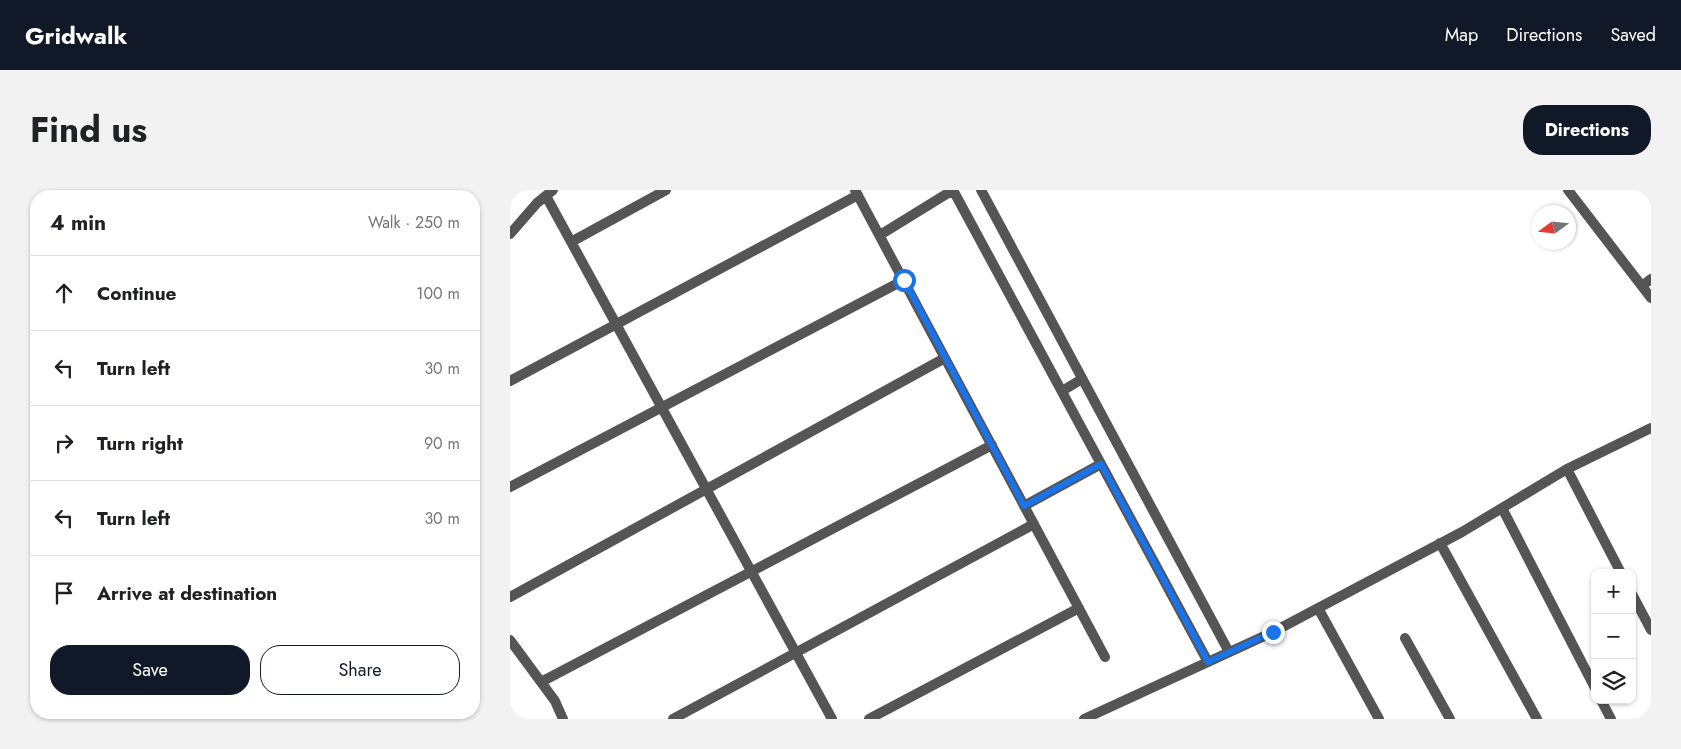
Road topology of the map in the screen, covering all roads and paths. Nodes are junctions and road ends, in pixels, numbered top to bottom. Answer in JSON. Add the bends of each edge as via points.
{"nodes":[{"id":1,"x":666,"y":190,"type":"edge"},
{"id":2,"x":953,"y":190,"type":"edge"},
{"id":3,"x":981,"y":190,"type":"edge"},
{"id":4,"x":1568,"y":190,"type":"edge"},
{"id":5,"x":549,"y":193,"type":"edge"},
{"id":6,"x":857,"y":193,"type":"edge"},
{"id":7,"x":510,"y":234,"type":"edge"},
{"id":8,"x":880,"y":235,"type":"junction"},
{"id":9,"x":571,"y":242,"type":"junction"},
{"id":10,"x":1651,"y":279,"type":"edge"},
{"id":11,"x":904,"y":280,"type":"junction"},
{"id":12,"x":1642,"y":286,"type":"junction"},
{"id":13,"x":1651,"y":298,"type":"edge"},
{"id":14,"x":616,"y":324,"type":"junction"},
{"id":15,"x":945,"y":358,"type":"junction"},
{"id":16,"x":1082,"y":379,"type":"junction"},
{"id":17,"x":510,"y":381,"type":"edge"},
{"id":18,"x":1062,"y":391,"type":"junction"},
{"id":19,"x":662,"y":408,"type":"junction"},
{"id":20,"x":1650,"y":430,"type":"edge"},
{"id":21,"x":992,"y":445,"type":"junction"},
{"id":22,"x":1101,"y":464,"type":"junction"},
{"id":23,"x":1567,"y":469,"type":"junction"},
{"id":24,"x":510,"y":487,"type":"edge"},
{"id":25,"x":706,"y":489,"type":"junction"},
{"id":26,"x":1024,"y":506,"type":"junction"},
{"id":27,"x":1502,"y":508,"type":"junction"},
{"id":28,"x":1034,"y":524,"type":"junction"},
{"id":29,"x":1440,"y":543,"type":"junction"},
{"id":30,"x":1619,"y":569,"type":"edge"},
{"id":31,"x":751,"y":571,"type":"junction"},
{"id":32,"x":510,"y":597,"type":"edge"},
{"id":33,"x":1636,"y":602,"type":"edge"},
{"id":34,"x":1079,"y":608,"type":"junction"},
{"id":35,"x":1318,"y":608,"type":"junction"},
{"id":36,"x":1651,"y":630,"type":"edge"},
{"id":37,"x":1405,"y":638,"type":"dead end"},
{"id":38,"x":510,"y":640,"type":"edge"},
{"id":39,"x":1229,"y":652,"type":"junction"},
{"id":40,"x":796,"y":653,"type":"junction"},
{"id":41,"x":1105,"y":657,"type":"dead end"},
{"id":42,"x":1208,"y":662,"type":"junction"},
{"id":43,"x":1591,"y":680,"type":"edge"},
{"id":44,"x":541,"y":682,"type":"junction"},
{"id":45,"x":1603,"y":704,"type":"edge"},
{"id":46,"x":563,"y":719,"type":"edge"},
{"id":47,"x":673,"y":719,"type":"edge"},
{"id":48,"x":832,"y":719,"type":"edge"},
{"id":49,"x":869,"y":719,"type":"edge"},
{"id":50,"x":1084,"y":719,"type":"edge"},
{"id":51,"x":1379,"y":719,"type":"edge"},
{"id":52,"x":1450,"y":719,"type":"edge"},
{"id":53,"x":1537,"y":719,"type":"edge"},
{"id":54,"x":1611,"y":719,"type":"edge"}],
"edges":[{"from":1,"to":9,"type":"street"},
{"from":2,"to":8,"type":"street"},
{"from":2,"to":18,"type":"street"},
{"from":3,"to":16,"type":"street"},
{"from":4,"to":12,"type":"street"},
{"from":5,"to":7,"type":"street"},
{"from":5,"to":9,"type":"street"},
{"from":6,"to":8,"type":"street"},
{"from":6,"to":14,"type":"street"},
{"from":8,"to":11,"type":"street"},
{"from":9,"to":14,"type":"street"},
{"from":10,"to":12,"type":"street"},
{"from":11,"to":15,"type":"street"},
{"from":11,"to":19,"type":"street"},
{"from":12,"to":13,"type":"street"},
{"from":14,"to":17,"type":"street"},
{"from":14,"to":19,"type":"street"},
{"from":15,"to":21,"type":"street"},
{"from":15,"to":25,"type":"street"},
{"from":16,"to":18,"type":"street"},
{"from":16,"to":39,"type":"street"},
{"from":18,"to":22,"type":"street"},
{"from":19,"to":24,"type":"street"},
{"from":19,"to":25,"type":"street"},
{"from":20,"to":23,"type":"street"},
{"from":21,"to":26,"type":"street"},
{"from":21,"to":31,"type":"street"},
{"from":22,"to":26,"type":"street"},
{"from":22,"to":42,"type":"street"},
{"from":23,"to":27,"type":"street"},
{"from":23,"to":30,"type":"street"},
{"from":25,"to":31,"type":"street"},
{"from":25,"to":32,"type":"street"},
{"from":26,"to":28,"type":"street"},
{"from":27,"to":29,"type":"street"},
{"from":27,"to":43,"type":"street"},
{"from":28,"to":34,"type":"street"},
{"from":28,"to":40,"type":"street"},
{"from":29,"to":35,"type":"street"},
{"from":29,"to":53,"type":"street"},
{"from":31,"to":40,"type":"street"},
{"from":31,"to":44,"type":"street"},
{"from":33,"to":36,"type":"street"},
{"from":34,"to":41,"type":"street"},
{"from":34,"to":49,"type":"street"},
{"from":35,"to":39,"type":"street"},
{"from":35,"to":51,"type":"street"},
{"from":37,"to":52,"type":"street"},
{"from":38,"to":44,"type":"street"},
{"from":39,"to":42,"type":"street"},
{"from":40,"to":47,"type":"street"},
{"from":40,"to":48,"type":"street"},
{"from":42,"to":50,"type":"street"},
{"from":44,"to":46,"type":"street"},
{"from":45,"to":54,"type":"street"}]}
